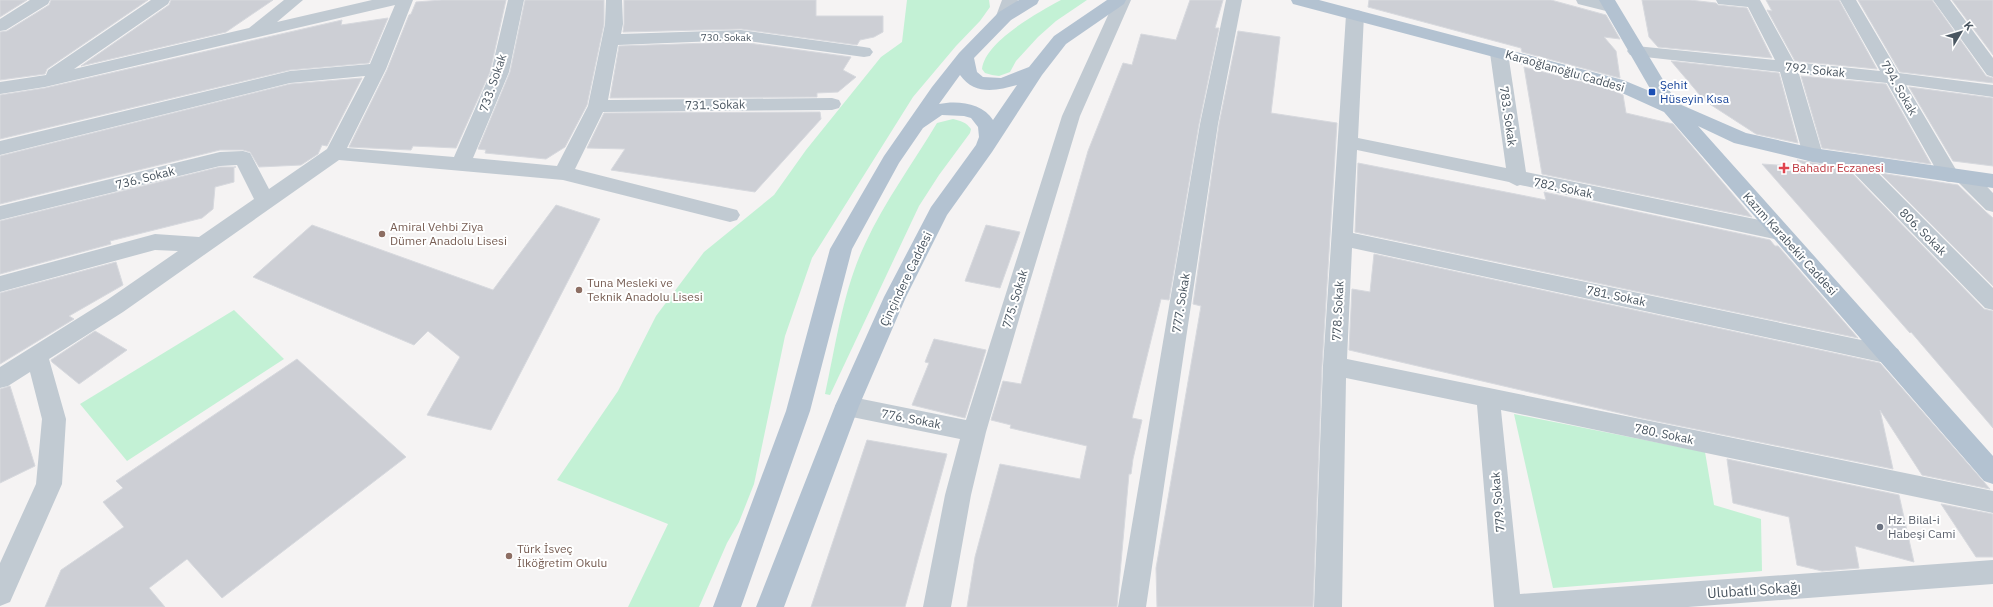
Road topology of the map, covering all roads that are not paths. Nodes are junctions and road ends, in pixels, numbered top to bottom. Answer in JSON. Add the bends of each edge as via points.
{"nodes":[{"id":1,"x":42,"y":0,"type":"edge"},
{"id":2,"x":162,"y":0,"type":"edge"},
{"id":3,"x":294,"y":0,"type":"edge"},
{"id":4,"x":394,"y":0,"type":"edge"},
{"id":5,"x":405,"y":0,"type":"edge"},
{"id":6,"x":516,"y":0,"type":"edge"},
{"id":7,"x":614,"y":0,"type":"edge"},
{"id":8,"x":1031,"y":0,"type":"edge"},
{"id":9,"x":1118,"y":0,"type":"edge"},
{"id":10,"x":1123,"y":0,"type":"edge"},
{"id":11,"x":1234,"y":0,"type":"edge"},
{"id":12,"x":1299,"y":0,"type":"edge"},
{"id":13,"x":1584,"y":0,"type":"edge"},
{"id":14,"x":1724,"y":0,"type":"edge"},
{"id":15,"x":1848,"y":0,"type":"edge"},
{"id":16,"x":1940,"y":0,"type":"edge"},
{"id":17,"x":1753,"y":2,"type":"edge"},
{"id":18,"x":1608,"y":3,"type":"edge"},
{"id":19,"x":1008,"y":8,"type":"edge"},
{"id":20,"x":1355,"y":15,"type":"junction"},
{"id":21,"x":0,"y":26,"type":"edge"},
{"id":22,"x":251,"y":34,"type":"junction"},
{"id":23,"x":612,"y":40,"type":"junction"},
{"id":24,"x":1636,"y":51,"type":"junction"},
{"id":25,"x":864,"y":52,"type":"dead end"},
{"id":26,"x":1499,"y":52,"type":"junction"},
{"id":27,"x":965,"y":57,"type":"junction"},
{"id":28,"x":1788,"y":67,"type":"junction"},
{"id":29,"x":377,"y":69,"type":"junction"},
{"id":30,"x":1035,"y":70,"type":"junction"},
{"id":31,"x":1993,"y":71,"type":"edge"},
{"id":32,"x":1893,"y":78,"type":"junction"},
{"id":33,"x":45,"y":81,"type":"junction"},
{"id":34,"x":0,"y":88,"type":"edge"},
{"id":35,"x":1993,"y":91,"type":"edge"},
{"id":36,"x":832,"y":104,"type":"dead end"},
{"id":37,"x":597,"y":106,"type":"junction"},
{"id":38,"x":1671,"y":108,"type":"junction"},
{"id":39,"x":918,"y":123,"type":"junction"},
{"id":40,"x":1348,"y":142,"type":"junction"},
{"id":41,"x":985,"y":147,"type":"junction"},
{"id":42,"x":0,"y":148,"type":"edge"},
{"id":43,"x":335,"y":153,"type":"junction"},
{"id":44,"x":1813,"y":155,"type":"junction"},
{"id":45,"x":1854,"y":161,"type":"junction"},
{"id":46,"x":461,"y":164,"type":"junction"},
{"id":47,"x":563,"y":172,"type":"junction"},
{"id":48,"x":1957,"y":177,"type":"junction"},
{"id":49,"x":1517,"y":178,"type":"junction"},
{"id":50,"x":1993,"y":181,"type":"edge"},
{"id":51,"x":266,"y":202,"type":"junction"},
{"id":52,"x":1993,"y":205,"type":"edge"},
{"id":53,"x":0,"y":213,"type":"edge"},
{"id":54,"x":730,"y":215,"type":"dead end"},
{"id":55,"x":1779,"y":232,"type":"junction"},
{"id":56,"x":1342,"y":238,"type":"junction"},
{"id":57,"x":203,"y":245,"type":"junction"},
{"id":58,"x":0,"y":284,"type":"edge"},
{"id":59,"x":1993,"y":302,"type":"edge"},
{"id":60,"x":1890,"y":355,"type":"junction"},
{"id":61,"x":37,"y":356,"type":"junction"},
{"id":62,"x":1335,"y":366,"type":"junction"},
{"id":63,"x":0,"y":379,"type":"edge"},
{"id":64,"x":1488,"y":397,"type":"junction"},
{"id":65,"x":847,"y":406,"type":"junction"},
{"id":66,"x":974,"y":432,"type":"junction"},
{"id":67,"x":1993,"y":473,"type":"edge"},
{"id":68,"x":1993,"y":502,"type":"edge"},
{"id":69,"x":1993,"y":572,"type":"edge"},
{"id":70,"x":0,"y":593,"type":"edge"},
{"id":71,"x":727,"y":607,"type":"edge"},
{"id":72,"x":770,"y":607,"type":"edge"},
{"id":73,"x":937,"y":607,"type":"edge"},
{"id":74,"x":1132,"y":607,"type":"edge"},
{"id":75,"x":1328,"y":607,"type":"edge"},
{"id":76,"x":1508,"y":607,"type":"edge"},
{"id":77,"x":1515,"y":607,"type":"edge"}],
"edges":[{"from":1,"to":21,"type":"street"},
{"from":2,"to":33,"type":"street"},
{"from":3,"to":22,"type":"street"},
{"from":4,"to":22,"type":"street"},
{"from":5,"to":29,"type":"street"},
{"from":6,"to":46,"type":"street","name":"733. Sokak","via":[[500,72]]},
{"from":7,"to":23,"type":"street"},
{"from":8,"to":19,"type":"main road"},
{"from":9,"to":30,"type":"main road","name":"Çinçindere Caddesi","via":[[1060,40]]},
{"from":10,"to":66,"type":"street","name":"775. Sokak","via":[[1071,116]]},
{"from":11,"to":74,"type":"street","name":"777. Sokak","via":[[1209,124]]},
{"from":12,"to":20,"type":"main road","name":"Karaoğlanoğlu Caddesi"},
{"from":13,"to":18,"type":"street"},
{"from":14,"to":17,"type":"street"},
{"from":15,"to":32,"type":"street","name":"794. Sokak"},
{"from":16,"to":31,"type":"street"},
{"from":17,"to":28,"type":"street"},
{"from":18,"to":24,"type":"main road","name":"Kazım Karabekir Caddesi"},
{"from":19,"to":27,"type":"main road"},
{"from":20,"to":26,"type":"main road","name":"Karaoğlanoğlu Caddesi"},
{"from":20,"to":40,"type":"street","name":"778. Sokak"},
{"from":22,"to":33,"type":"street"},
{"from":23,"to":25,"type":"street","name":"730. Sokak","via":[[741,35]]},
{"from":23,"to":37,"type":"street"},
{"from":24,"to":28,"type":"street","name":"792. Sokak"},
{"from":24,"to":38,"type":"main road","name":"Kazım Karabekir Caddesi"},
{"from":26,"to":38,"type":"main road","name":"Karaoğlanoğlu Caddesi","via":[[1617,84]]},
{"from":26,"to":49,"type":"street","name":"783. Sokak"},
{"from":27,"to":30,"type":"main road","via":[[969,75],[975,80],[990,84],[1004,84]]},
{"from":27,"to":39,"type":"main road","via":[[938,91]]},
{"from":28,"to":32,"type":"street","name":"792. Sokak"},
{"from":28,"to":44,"type":"street"},
{"from":29,"to":42,"type":"street","via":[[290,77]]},
{"from":29,"to":43,"type":"street"},
{"from":30,"to":41,"type":"main road","name":"Çinçindere Caddesi"},
{"from":32,"to":35,"type":"street","name":"792. Sokak"},
{"from":32,"to":48,"type":"street","name":"794. Sokak"},
{"from":33,"to":34,"type":"street"},
{"from":36,"to":37,"type":"street","name":"731. Sokak"},
{"from":37,"to":47,"type":"street"},
{"from":38,"to":44,"type":"main road","name":"Karaoğlanoğlu Caddesi","via":[[1741,138]]},
{"from":38,"to":55,"type":"main road","name":"Kazım Karabekir Caddesi"},
{"from":39,"to":41,"type":"main road","via":[[933,112],[947,109],[960,108],[973,112],[988,126],[989,137]]},
{"from":39,"to":71,"type":"main road","via":[[891,161],[841,249],[798,411]]},
{"from":40,"to":49,"type":"street","name":"782. Sokak"},
{"from":40,"to":56,"type":"street","name":"778. Sokak"},
{"from":41,"to":65,"type":"main road","name":"Çinçindere Caddesi","via":[[938,212],[895,297]]},
{"from":43,"to":46,"type":"street"},
{"from":43,"to":51,"type":"street"},
{"from":44,"to":45,"type":"main road","name":"Karaoğlanoğlu Caddesi"},
{"from":45,"to":48,"type":"main road","name":"Karaoğlanoğlu Caddesi"},
{"from":45,"to":59,"type":"street","name":"806. Sokak"},
{"from":46,"to":47,"type":"street"},
{"from":47,"to":54,"type":"street"},
{"from":48,"to":50,"type":"main road","name":"Karaoğlanoğlu Caddesi"},
{"from":48,"to":52,"type":"street","name":"794. Sokak"},
{"from":49,"to":55,"type":"street","name":"782. Sokak"},
{"from":51,"to":53,"type":"street","name":"736. Sokak","via":[[243,158],[220,159]]},
{"from":51,"to":57,"type":"street"},
{"from":55,"to":60,"type":"main road","name":"Kazım Karabekir Caddesi"},
{"from":56,"to":60,"type":"street","name":"781. Sokak"},
{"from":56,"to":62,"type":"street","name":"778. Sokak"},
{"from":57,"to":58,"type":"street","via":[[155,242]]},
{"from":57,"to":61,"type":"street"},
{"from":60,"to":67,"type":"main road","name":"Kazım Karabekir Caddesi"},
{"from":61,"to":63,"type":"street"},
{"from":61,"to":70,"type":"street","via":[[54,419],[49,484]]},
{"from":62,"to":64,"type":"street","name":"780. Sokak"},
{"from":62,"to":75,"type":"street","name":"778. Sokak"},
{"from":64,"to":68,"type":"street","name":"780. Sokak"},
{"from":64,"to":76,"type":"street","name":"779. Sokak"},
{"from":65,"to":66,"type":"street","name":"776. Sokak"},
{"from":65,"to":72,"type":"main road","name":"Çinçindere Caddesi"},
{"from":66,"to":73,"type":"street","name":"775. Sokak","via":[[958,495]]},
{"from":69,"to":77,"type":"street","name":"Ulubatlı Sokağı"}]}
